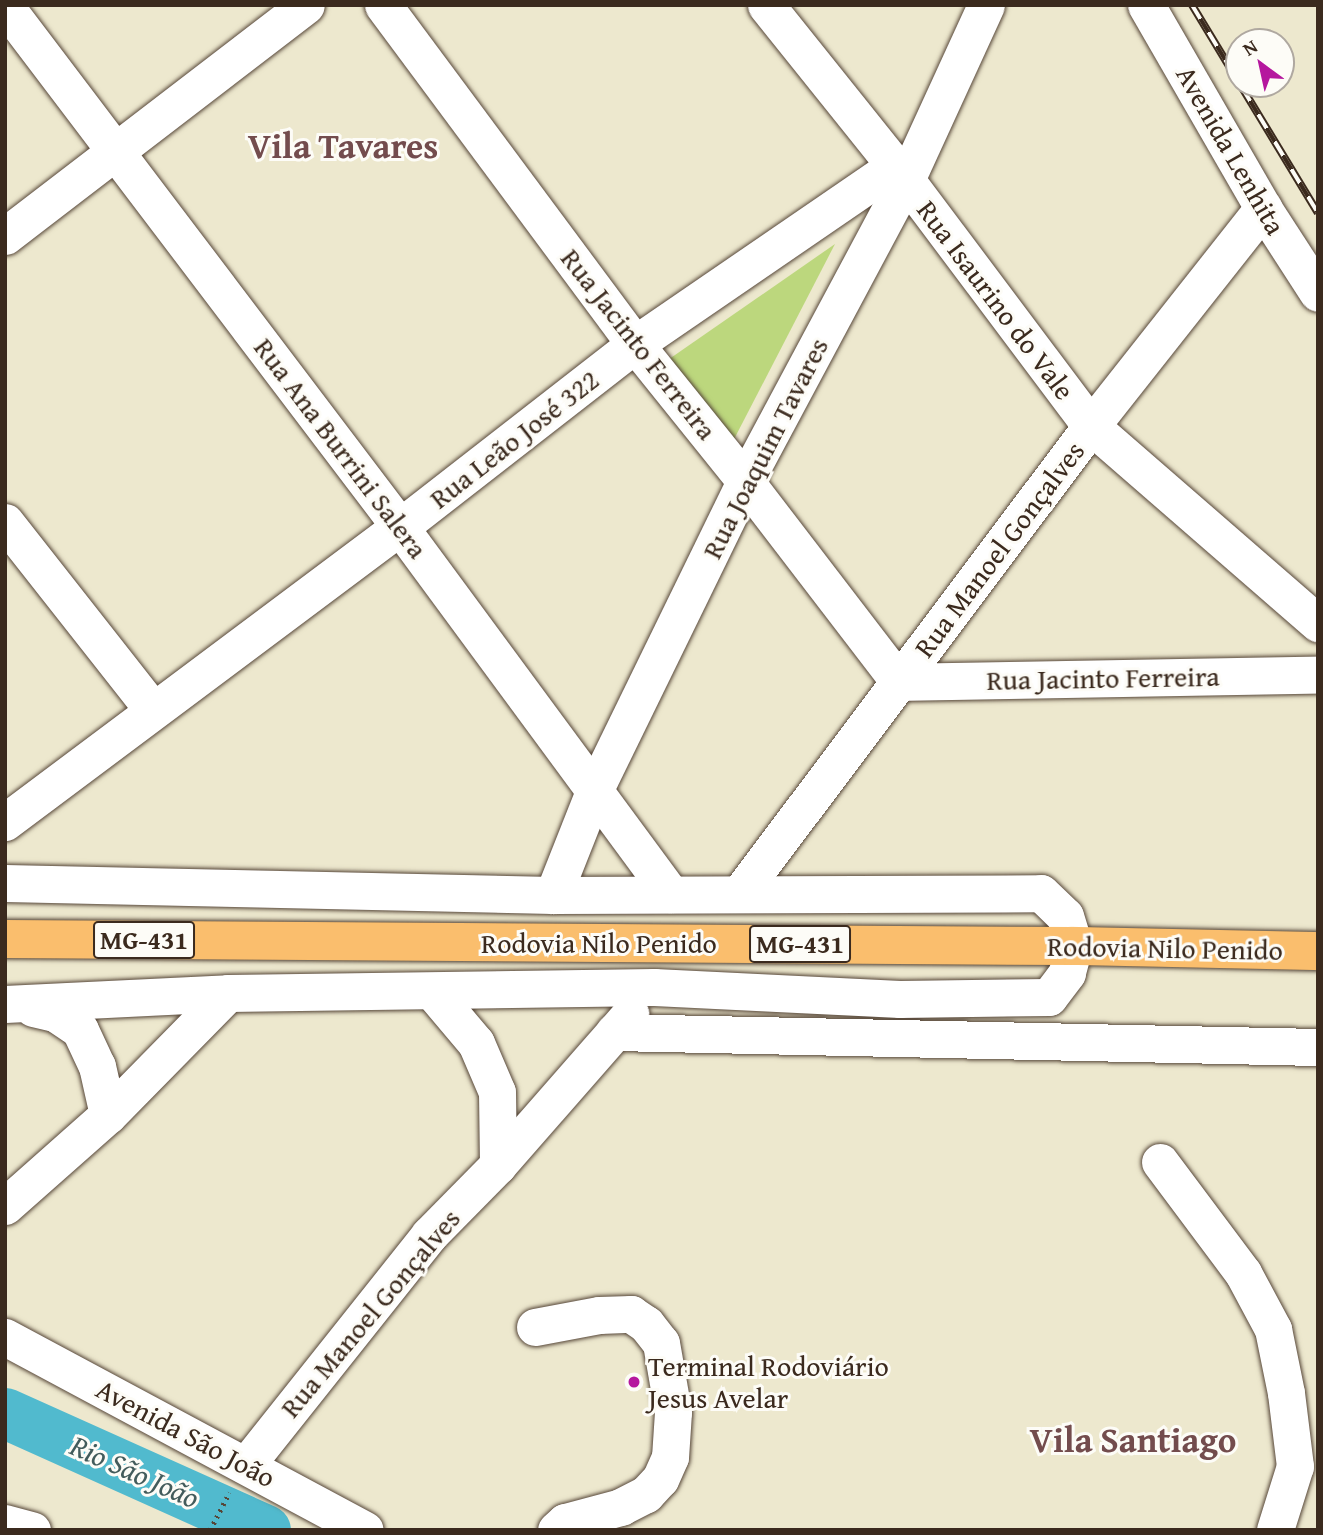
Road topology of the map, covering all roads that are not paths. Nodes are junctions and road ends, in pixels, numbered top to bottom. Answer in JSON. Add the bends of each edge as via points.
{"nodes":[{"id":1,"x":306,"y":5,"type":"edge"},
{"id":2,"x":383,"y":5,"type":"edge"},
{"id":3,"x":766,"y":5,"type":"edge"},
{"id":4,"x":986,"y":5,"type":"edge"},
{"id":5,"x":1146,"y":5,"type":"edge"},
{"id":6,"x":5,"y":6,"type":"edge"},
{"id":7,"x":118,"y":152,"type":"junction"},
{"id":8,"x":900,"y":173,"type":"junction"},
{"id":9,"x":1263,"y":208,"type":"junction"},
{"id":10,"x":5,"y":236,"type":"edge"},
{"id":11,"x":1318,"y":293,"type":"edge"},
{"id":12,"x":635,"y":344,"type":"junction"},
{"id":13,"x":1091,"y":426,"type":"junction"},
{"id":14,"x":745,"y":481,"type":"junction"},
{"id":15,"x":5,"y":522,"type":"edge"},
{"id":16,"x":400,"y":527,"type":"junction"},
{"id":17,"x":1318,"y":623,"type":"edge"},
{"id":18,"x":1318,"y":675,"type":"edge"},
{"id":19,"x":899,"y":682,"type":"junction"},
{"id":20,"x":153,"y":710,"type":"junction"},
{"id":21,"x":595,"y":789,"type":"junction"},
{"id":22,"x":5,"y":822,"type":"edge"},
{"id":23,"x":5,"y":883,"type":"edge"},
{"id":24,"x":740,"y":893,"type":"junction"},
{"id":25,"x":671,"y":894,"type":"junction"},
{"id":26,"x":553,"y":895,"type":"junction"},
{"id":27,"x":5,"y":939,"type":"edge"},
{"id":28,"x":1074,"y":946,"type":"junction"},
{"id":29,"x":1318,"y":951,"type":"edge"},
{"id":30,"x":654,"y":987,"type":"junction"},
{"id":31,"x":432,"y":991,"type":"junction"},
{"id":32,"x":228,"y":993,"type":"junction"},
{"id":33,"x":1049,"y":997,"type":"junction"},
{"id":34,"x":12,"y":1004,"type":"edge"},
{"id":35,"x":614,"y":1032,"type":"junction"},
{"id":36,"x":1053,"y":1041,"type":"junction"},
{"id":37,"x":1318,"y":1047,"type":"edge"},
{"id":38,"x":108,"y":1115,"type":"junction"},
{"id":39,"x":1160,"y":1162,"type":"dead end"},
{"id":40,"x":498,"y":1165,"type":"junction"},
{"id":41,"x":5,"y":1206,"type":"edge"},
{"id":42,"x":535,"y":1328,"type":"dead end"},
{"id":43,"x":5,"y":1337,"type":"edge"},
{"id":44,"x":1306,"y":1468,"type":"edge"},
{"id":45,"x":241,"y":1473,"type":"junction"},
{"id":46,"x":5,"y":1523,"type":"edge"},
{"id":47,"x":32,"y":1530,"type":"edge"},
{"id":48,"x":366,"y":1530,"type":"edge"},
{"id":49,"x":556,"y":1530,"type":"edge"},
{"id":50,"x":1275,"y":1530,"type":"edge"}],
"edges":[{"from":1,"to":7,"type":"street"},
{"from":2,"to":12,"type":"street","name":"Rua Jacinto Ferreira"},
{"from":3,"to":8,"type":"street","name":"Rua Isaurino do Vale"},
{"from":4,"to":8,"type":"street","name":"Rua Joaquim Tavares"},
{"from":5,"to":9,"type":"street","name":"Avenida Lenhita"},
{"from":6,"to":7,"type":"street","name":"Rua Ana Burrini Salera"},
{"from":7,"to":10,"type":"street"},
{"from":7,"to":16,"type":"street","name":"Rua Ana Burrini Salera"},
{"from":8,"to":12,"type":"street","name":"Rua Leão José 322"},
{"from":8,"to":13,"type":"street","name":"Rua Isaurino do Vale"},
{"from":8,"to":14,"type":"street","name":"Rua Joaquim Tavares"},
{"from":9,"to":11,"type":"street","name":"Avenida Lenhita"},
{"from":9,"to":13,"type":"street","name":"Rua Manoel Gonçalves"},
{"from":12,"to":14,"type":"street","name":"Rua Jacinto Ferreira"},
{"from":12,"to":16,"type":"street","name":"Rua Leão José 322"},
{"from":13,"to":17,"type":"street","name":"Rua Isaurino do Vale"},
{"from":13,"to":19,"type":"street","name":"Rua Manoel Gonçalves"},
{"from":14,"to":19,"type":"street","name":"Rua Jacinto Ferreira"},
{"from":14,"to":21,"type":"street","name":"Rua Joaquim Tavares"},
{"from":15,"to":20,"type":"street"},
{"from":16,"to":20,"type":"street","name":"Rua Leão José 322"},
{"from":16,"to":21,"type":"street","name":"Rua Ana Burrini Salera"},
{"from":18,"to":19,"type":"street","name":"Rua Jacinto Ferreira"},
{"from":19,"to":24,"type":"street","name":"Rua Manoel Gonçalves"},
{"from":20,"to":22,"type":"street","name":"Rua Leão José 322"},
{"from":21,"to":25,"type":"street","name":"Rua Ana Burrini Salera"},
{"from":21,"to":26,"type":"street","name":"Rua Joaquim Tavares"},
{"from":23,"to":26,"type":"street"},
{"from":24,"to":25,"type":"street"},
{"from":24,"to":28,"type":"street","via":[[1041,893],[1065,916]]},
{"from":25,"to":26,"type":"street"},
{"from":27,"to":28,"type":"main road","name":"Rodovia Nilo Penido","number":"MG-431"},
{"from":28,"to":29,"type":"main road","name":"Rodovia Nilo Penido","number":"MG-431"},
{"from":28,"to":33,"type":"street","via":[[1068,973]]},
{"from":30,"to":31,"type":"street"},
{"from":30,"to":33,"type":"street","via":[[900,999]]},
{"from":30,"to":35,"type":"street","name":"Rua Manoel Gonçalves"},
{"from":31,"to":32,"type":"street"},
{"from":31,"to":40,"type":"street","via":[[476,1043],[497,1092]]},
{"from":32,"to":34,"type":"street"},
{"from":32,"to":38,"type":"street"},
{"from":33,"to":36,"type":"street"},
{"from":34,"to":38,"type":"street","via":[[55,1013],[80,1030],[97,1066]]},
{"from":35,"to":36,"type":"street"},
{"from":35,"to":40,"type":"street","name":"Rua Manoel Gonçalves"},
{"from":36,"to":37,"type":"street"},
{"from":38,"to":41,"type":"street"},
{"from":39,"to":44,"type":"street","via":[[1243,1273],[1273,1329]]},
{"from":40,"to":45,"type":"street","name":"Rua Manoel Gonçalves","via":[[429,1235]]},
{"from":42,"to":49,"type":"street","via":[[599,1315],[631,1314],[661,1343],[673,1412],[670,1457],[660,1479],[646,1494],[621,1507],[565,1522]]},
{"from":43,"to":45,"type":"street","name":"Avenida São João"},
{"from":44,"to":50,"type":"street"},
{"from":45,"to":48,"type":"street","name":"Avenida São João"},
{"from":46,"to":47,"type":"street"}]}
